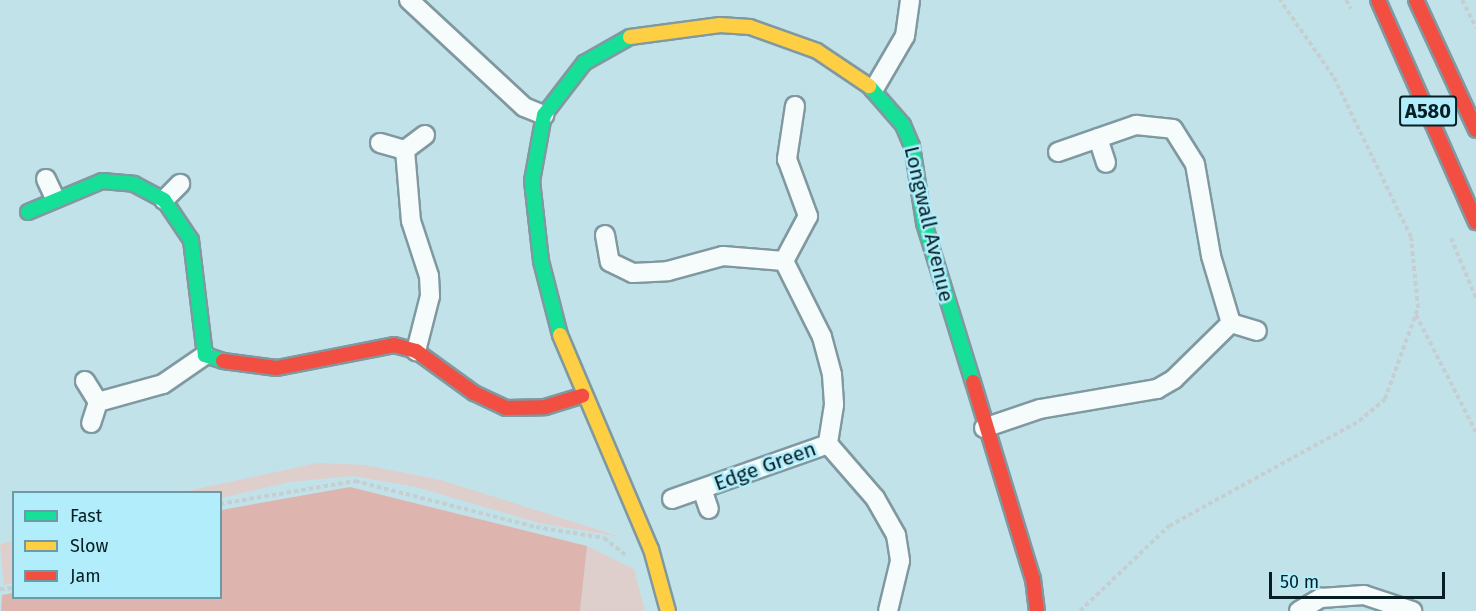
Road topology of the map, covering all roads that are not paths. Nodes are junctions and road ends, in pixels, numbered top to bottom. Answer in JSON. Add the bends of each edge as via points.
{"nodes":[{"id":1,"x":409,"y":0,"type":"edge"},
{"id":2,"x":910,"y":0,"type":"edge"},
{"id":3,"x":1378,"y":0,"type":"edge"},
{"id":4,"x":1416,"y":0,"type":"edge"},
{"id":5,"x":874,"y":89,"type":"junction"},
{"id":6,"x":795,"y":106,"type":"dead end"},
{"id":7,"x":544,"y":115,"type":"junction"},
{"id":8,"x":1476,"y":130,"type":"edge"},
{"id":9,"x":425,"y":135,"type":"dead end"},
{"id":10,"x":1098,"y":138,"type":"junction"},
{"id":11,"x":380,"y":143,"type":"dead end"},
{"id":12,"x":405,"y":150,"type":"junction"},
{"id":13,"x":1058,"y":152,"type":"dead end"},
{"id":14,"x":1106,"y":162,"type":"dead end"},
{"id":15,"x":46,"y":179,"type":"dead end"},
{"id":16,"x":180,"y":184,"type":"dead end"},
{"id":17,"x":55,"y":198,"type":"junction"},
{"id":18,"x":164,"y":200,"type":"junction"},
{"id":19,"x":28,"y":212,"type":"dead end"},
{"id":20,"x":1476,"y":222,"type":"edge"},
{"id":21,"x":605,"y":235,"type":"dead end"},
{"id":22,"x":784,"y":261,"type":"junction"},
{"id":23,"x":1231,"y":323,"type":"junction"},
{"id":24,"x":1257,"y":331,"type":"dead end"},
{"id":25,"x":416,"y":351,"type":"junction"},
{"id":26,"x":205,"y":355,"type":"junction"},
{"id":27,"x":86,"y":381,"type":"dead end"},
{"id":28,"x":582,"y":396,"type":"junction"},
{"id":29,"x":98,"y":402,"type":"junction"},
{"id":30,"x":91,"y":423,"type":"dead end"},
{"id":31,"x":984,"y":428,"type":"junction"},
{"id":32,"x":828,"y":444,"type":"junction"},
{"id":33,"x":702,"y":489,"type":"junction"},
{"id":34,"x":672,"y":499,"type":"dead end"},
{"id":35,"x":709,"y":509,"type":"dead end"},
{"id":36,"x":668,"y":611,"type":"edge"},
{"id":37,"x":888,"y":611,"type":"edge"},
{"id":38,"x":1037,"y":611,"type":"edge"},
{"id":39,"x":1299,"y":611,"type":"edge"},
{"id":40,"x":1412,"y":611,"type":"edge"}],
"edges":[{"from":1,"to":7,"type":"street","via":[[524,107]]},
{"from":2,"to":5,"type":"street","via":[[902,46]]},
{"from":3,"to":20,"type":"main road","number":"A580"},
{"from":4,"to":8,"type":"main road","number":"A580"},
{"from":5,"to":7,"type":"main road","name":"Longwall Avenue","via":[[818,51],[780,35],[750,27],[686,26],[633,35],[608,45],[560,88]]},
{"from":5,"to":31,"type":"main road","name":"Longwall Avenue","via":[[899,118],[912,146],[924,223]]},
{"from":6,"to":22,"type":"street","via":[[787,159],[808,216]]},
{"from":7,"to":28,"type":"main road","name":"Longwall Avenue","via":[[534,160],[534,211],[554,316]]},
{"from":9,"to":12,"type":"street"},
{"from":10,"to":13,"type":"street"},
{"from":10,"to":14,"type":"street"},
{"from":10,"to":23,"type":"street","via":[[1147,123],[1173,129],[1185,144],[1201,186],[1211,256]]},
{"from":11,"to":12,"type":"street"},
{"from":12,"to":25,"type":"street","via":[[411,221],[429,276],[430,296]]},
{"from":15,"to":17,"type":"street"},
{"from":16,"to":18,"type":"street"},
{"from":17,"to":18,"type":"main road","via":[[115,180]]},
{"from":17,"to":19,"type":"main road"},
{"from":18,"to":26,"type":"main road","via":[[191,240]]},
{"from":21,"to":22,"type":"street","via":[[610,262],[633,273],[668,271],[723,256]]},
{"from":22,"to":32,"type":"street","via":[[822,338],[832,375],[834,405]]},
{"from":23,"to":24,"type":"street"},
{"from":23,"to":31,"type":"street","via":[[1174,379],[1156,389],[1040,409]]},
{"from":25,"to":26,"type":"main road","via":[[374,346],[260,369]]},
{"from":25,"to":28,"type":"main road","via":[[474,393],[506,408],[545,407]]},
{"from":26,"to":29,"type":"street","via":[[163,384]]},
{"from":27,"to":29,"type":"street"},
{"from":28,"to":36,"type":"main road","name":"Longwall Avenue","via":[[651,549]]},
{"from":29,"to":30,"type":"street"},
{"from":31,"to":38,"type":"main road","name":"Longwall Avenue","via":[[1033,579]]},
{"from":32,"to":33,"type":"street","name":"Edge Green"},
{"from":32,"to":37,"type":"street","via":[[875,498],[896,535],[900,561]]},
{"from":33,"to":34,"type":"street","name":"Edge Green"},
{"from":33,"to":35,"type":"street","name":"Edge Green"},
{"from":39,"to":40,"type":"street","via":[[1321,598],[1364,595]]}]}
